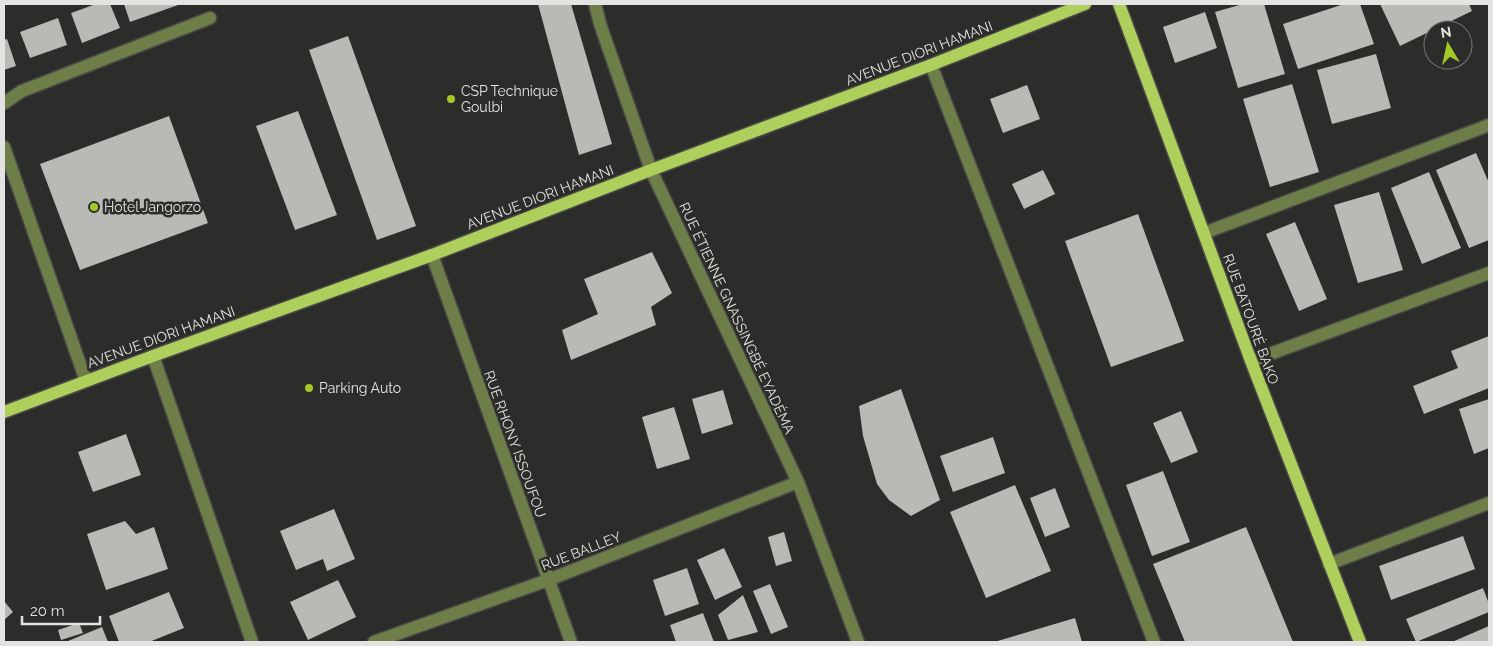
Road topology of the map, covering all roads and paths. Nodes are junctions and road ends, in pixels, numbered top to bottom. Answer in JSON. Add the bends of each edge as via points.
{"nodes":[{"id":1,"x":595,"y":4,"type":"edge"},
{"id":2,"x":1085,"y":4,"type":"edge"},
{"id":3,"x":1120,"y":4,"type":"edge"},
{"id":4,"x":210,"y":18,"type":"dead end"},
{"id":5,"x":931,"y":65,"type":"junction"},
{"id":6,"x":4,"y":103,"type":"edge"},
{"id":7,"x":1489,"y":125,"type":"edge"},
{"id":8,"x":4,"y":146,"type":"edge"},
{"id":9,"x":650,"y":170,"type":"junction"},
{"id":10,"x":1204,"y":233,"type":"junction"},
{"id":11,"x":432,"y":255,"type":"junction"},
{"id":12,"x":1489,"y":273,"type":"edge"},
{"id":13,"x":153,"y":356,"type":"junction"},
{"id":14,"x":1251,"y":361,"type":"junction"},
{"id":15,"x":86,"y":381,"type":"junction"},
{"id":16,"x":4,"y":412,"type":"edge"},
{"id":17,"x":798,"y":482,"type":"junction"},
{"id":18,"x":1489,"y":503,"type":"edge"},
{"id":19,"x":1329,"y":564,"type":"junction"},
{"id":20,"x":548,"y":580,"type":"junction"},
{"id":21,"x":252,"y":642,"type":"edge"},
{"id":22,"x":374,"y":642,"type":"edge"},
{"id":23,"x":571,"y":642,"type":"edge"},
{"id":24,"x":858,"y":642,"type":"edge"},
{"id":25,"x":1154,"y":642,"type":"edge"},
{"id":26,"x":1360,"y":642,"type":"edge"}],
"edges":[{"from":1,"to":9,"type":"street","name":"RUE ÉTIENNE GNASSINGBÉ EYADÉMA"},
{"from":2,"to":5,"type":"main road","name":"AVENUE DIORI HAMANI"},
{"from":3,"to":10,"type":"main road","name":"RUE BATOURÉ BAKO"},
{"from":4,"to":6,"type":"street","via":[[22,91]]},
{"from":5,"to":9,"type":"main road","name":"AVENUE DIORI HAMANI"},
{"from":5,"to":25,"type":"street"},
{"from":7,"to":10,"type":"street"},
{"from":8,"to":15,"type":"street"},
{"from":9,"to":11,"type":"main road","name":"AVENUE DIORI HAMANI"},
{"from":9,"to":17,"type":"street","name":"RUE ÉTIENNE GNASSINGBÉ EYADÉMA"},
{"from":10,"to":14,"type":"main road","name":"RUE BATOURÉ BAKO"},
{"from":11,"to":13,"type":"main road","name":"AVENUE DIORI HAMANI"},
{"from":11,"to":20,"type":"street","name":"RUE RHONY ISSOUFOU"},
{"from":12,"to":14,"type":"street"},
{"from":13,"to":15,"type":"main road","name":"AVENUE DIORI HAMANI"},
{"from":13,"to":21,"type":"street"},
{"from":14,"to":19,"type":"main road","name":"RUE BATOURÉ BAKO"},
{"from":15,"to":16,"type":"main road","name":"AVENUE DIORI HAMANI"},
{"from":17,"to":20,"type":"street","name":"RUE BALLEY"},
{"from":17,"to":24,"type":"street","name":"RUE ÉTIENNE GNASSINGBÉ EYADÉMA"},
{"from":18,"to":19,"type":"street"},
{"from":19,"to":26,"type":"main road","name":"RUE BATOURÉ BAKO"},
{"from":20,"to":22,"type":"street","name":"RUE BALLEY"},
{"from":20,"to":23,"type":"street","name":"RUE RHONY ISSOUFOU"}]}
